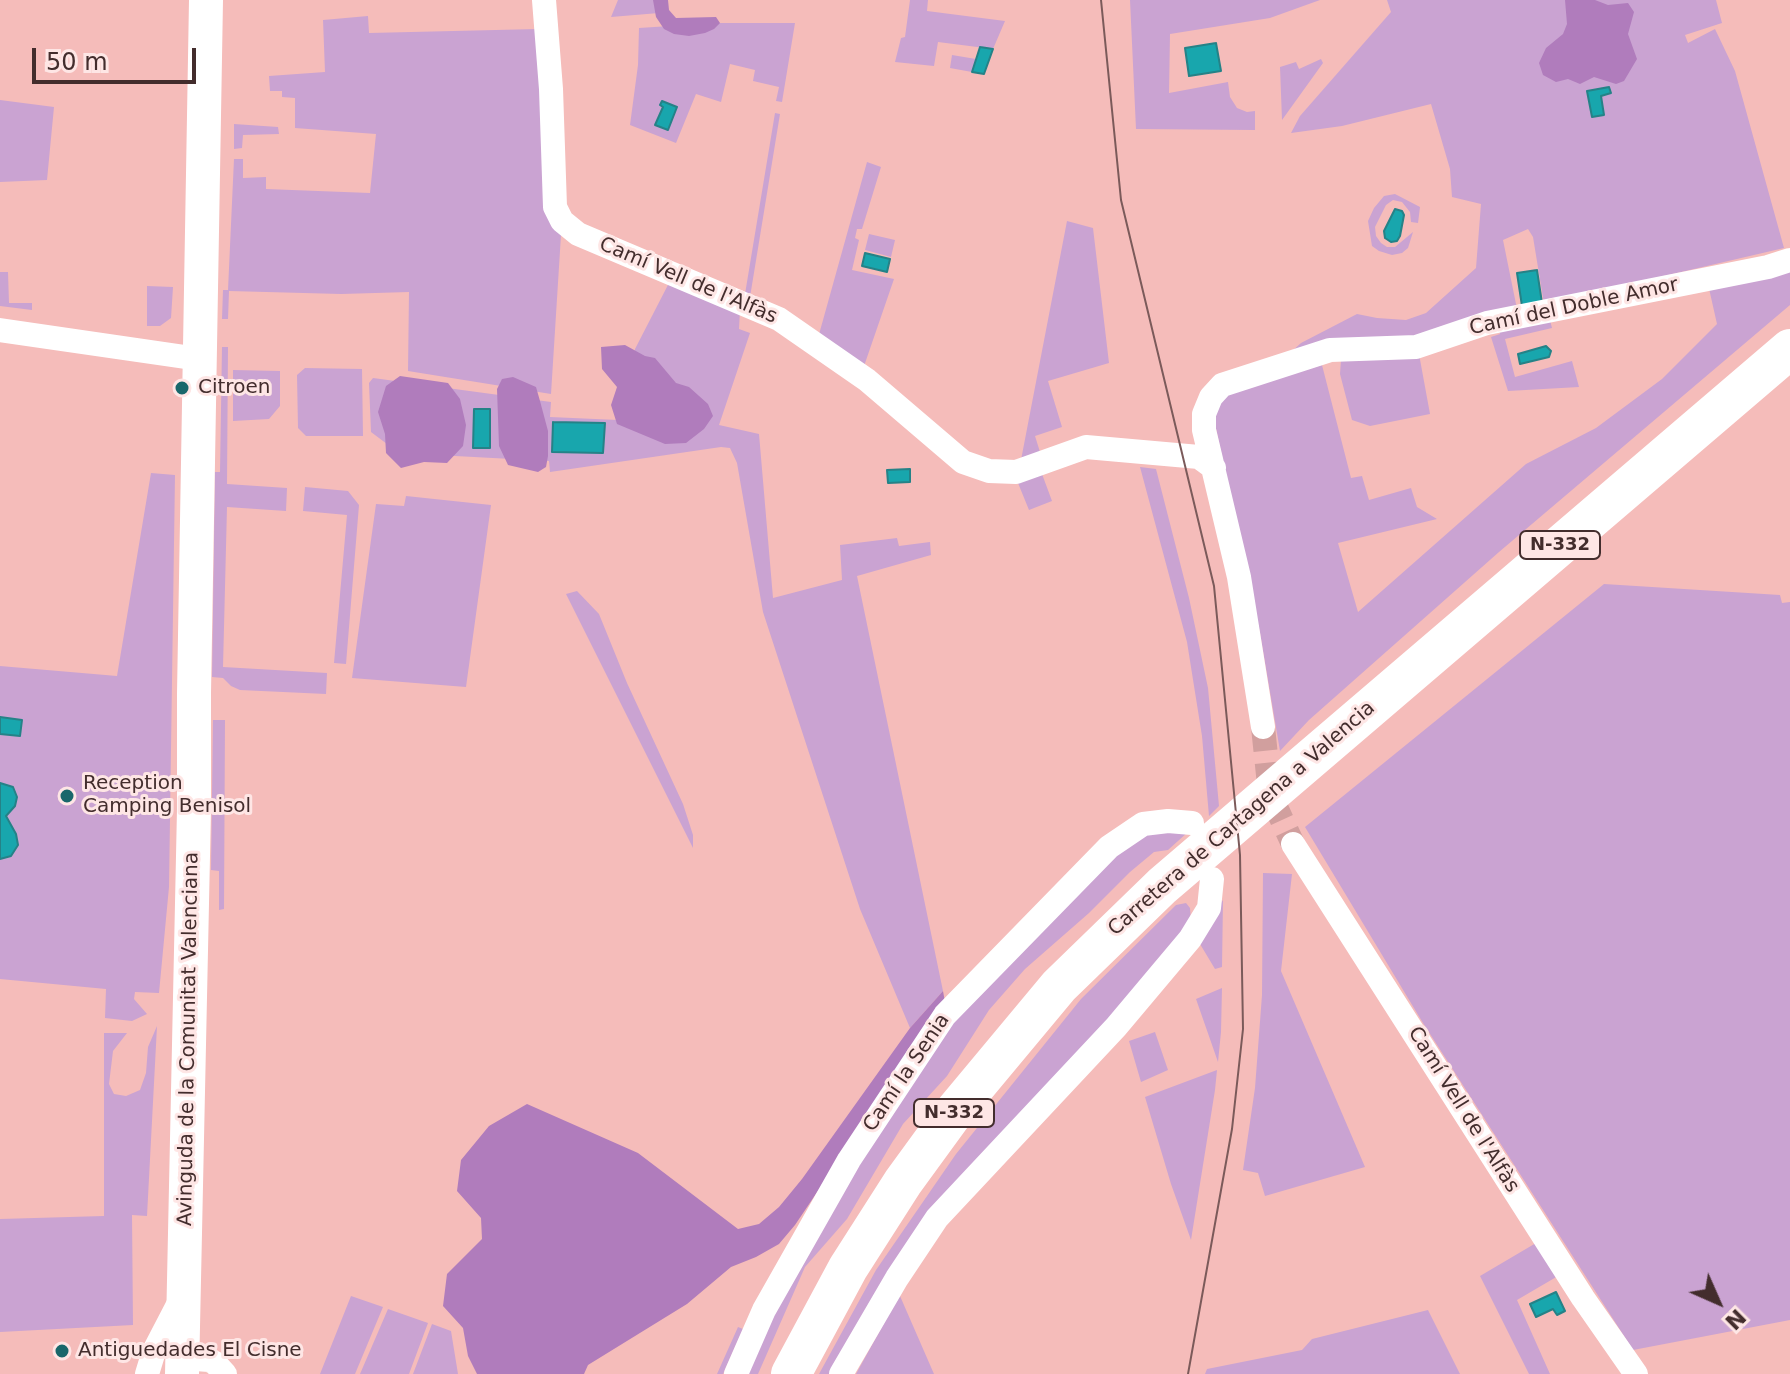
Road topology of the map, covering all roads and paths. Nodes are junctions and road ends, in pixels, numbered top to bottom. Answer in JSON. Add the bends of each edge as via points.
{"nodes":[{"id":1,"x":206,"y":0,"type":"edge"},
{"id":2,"x":544,"y":0,"type":"edge"},
{"id":3,"x":1790,"y":260,"type":"edge"},
{"id":4,"x":0,"y":330,"type":"edge"},
{"id":5,"x":1790,"y":349,"type":"edge"},
{"id":6,"x":199,"y":359,"type":"junction"},
{"id":7,"x":1204,"y":430,"type":"junction"},
{"id":8,"x":1181,"y":455,"type":"junction"},
{"id":9,"x":1214,"y":468,"type":"junction"},
{"id":10,"x":1263,"y":727,"type":"tunnel mouth"},
{"id":11,"x":1192,"y":823,"type":"dead end"},
{"id":12,"x":1293,"y":844,"type":"tunnel mouth"},
{"id":13,"x":1212,"y":879,"type":"dead end"},
{"id":14,"x":183,"y":1293,"type":"junction"},
{"id":15,"x":182,"y":1366,"type":"edge"},
{"id":16,"x":147,"y":1374,"type":"edge"},
{"id":17,"x":225,"y":1374,"type":"edge"},
{"id":18,"x":736,"y":1374,"type":"edge"},
{"id":19,"x":791,"y":1374,"type":"edge"},
{"id":20,"x":841,"y":1374,"type":"edge"},
{"id":21,"x":1636,"y":1374,"type":"edge"}],
"edges":[{"from":1,"to":6,"type":"main road","name":"Avinguda de la Comunitat Valenciana"},
{"from":2,"to":8,"type":"street","name":"Camí Vell de l'Alfàs","via":[[555,207],[578,234],[779,319],[867,380],[963,462],[989,471],[1016,472],[1086,447]]},
{"from":3,"to":7,"type":"street","name":"Camí del Doble Amor","via":[[1487,323],[1416,347],[1330,350],[1222,385],[1204,414]]},
{"from":4,"to":6,"type":"street"},
{"from":5,"to":19,"type":"highway","name":"Carretera de Cartagena a Valencia","number":"N-332","via":[[1162,886],[1059,986],[903,1182]]},
{"from":6,"to":14,"type":"main road","name":"Avinguda de la Comunitat Valenciana"},
{"from":7,"to":8,"type":"street","via":[[1196,446]]},
{"from":7,"to":9,"type":"street"},
{"from":8,"to":9,"type":"street","name":"Camí Vell de l'Alfàs","via":[[1199,457]]},
{"from":9,"to":10,"type":"street","via":[[1239,577]]},
{"from":11,"to":18,"type":"street","name":"Camí la Senia","via":[[1143,824],[1109,847],[945,1015],[849,1160],[764,1310]]},
{"from":12,"to":21,"type":"street","name":"Camí Vell de l'Alfàs"},
{"from":13,"to":20,"type":"street","via":[[1209,908],[1190,939],[1116,1027],[937,1218]]},
{"from":14,"to":15,"type":"main road","name":"Avinguda de la Comunitat Valenciana"},
{"from":14,"to":16,"type":"street"},
{"from":15,"to":17,"type":"street","via":[[209,1360]]}]}
